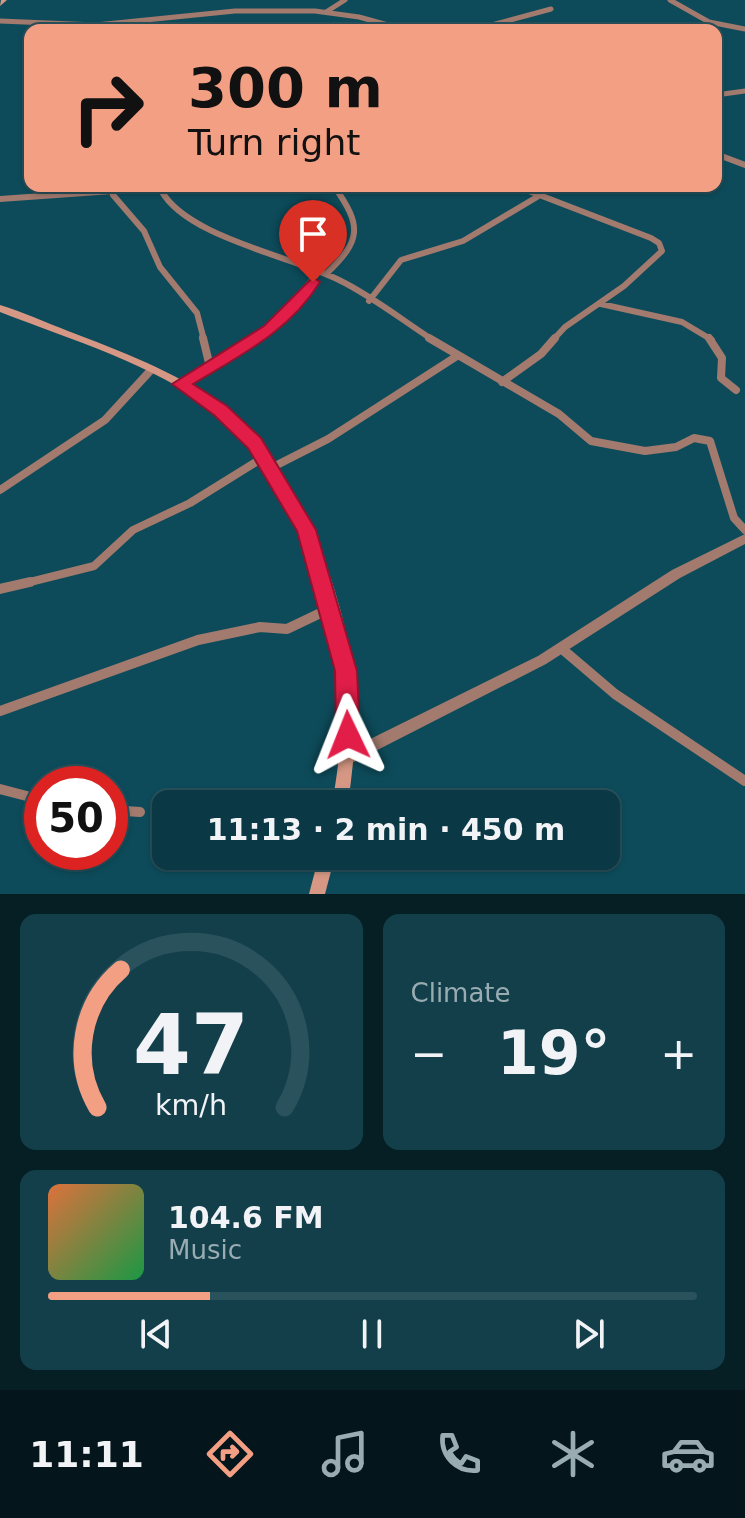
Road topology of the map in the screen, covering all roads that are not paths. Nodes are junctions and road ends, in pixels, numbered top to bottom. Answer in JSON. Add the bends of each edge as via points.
{"nodes":[{"id":1,"x":4,"y":0,"type":"edge"},
{"id":2,"x":345,"y":0,"type":"edge"},
{"id":3,"x":670,"y":0,"type":"edge"},
{"id":4,"x":0,"y":4,"type":"edge"},
{"id":5,"x":551,"y":9,"type":"dead end"},
{"id":6,"x":326,"y":12,"type":"junction"},
{"id":7,"x":0,"y":21,"type":"edge"},
{"id":8,"x":72,"y":24,"type":"edge"},
{"id":9,"x":110,"y":24,"type":"edge"},
{"id":10,"x":387,"y":24,"type":"edge"},
{"id":11,"x":495,"y":24,"type":"edge"},
{"id":12,"x":719,"y":24,"type":"edge"},
{"id":13,"x":722,"y":25,"type":"edge"},
{"id":14,"x":745,"y":29,"type":"edge"},
{"id":15,"x":745,"y":91,"type":"edge"},
{"id":16,"x":722,"y":94,"type":"edge"},
{"id":17,"x":722,"y":156,"type":"edge"},
{"id":18,"x":745,"y":165,"type":"edge"},
{"id":19,"x":142,"y":192,"type":"edge"},
{"id":20,"x":162,"y":192,"type":"edge"},
{"id":21,"x":337,"y":192,"type":"edge"},
{"id":22,"x":527,"y":192,"type":"edge"},
{"id":23,"x":113,"y":195,"type":"junction"},
{"id":24,"x":537,"y":197,"type":"junction"},
{"id":25,"x":0,"y":199,"type":"edge"},
{"id":26,"x":323,"y":272,"type":"junction"},
{"id":27,"x":369,"y":301,"type":"junction"},
{"id":28,"x":601,"y":304,"type":"junction"},
{"id":29,"x":0,"y":308,"type":"edge"},
{"id":30,"x":457,"y":356,"type":"junction"},
{"id":31,"x":210,"y":367,"type":"junction"},
{"id":32,"x":151,"y":370,"type":"junction"},
{"id":33,"x":502,"y":382,"type":"junction"},
{"id":34,"x":180,"y":384,"type":"junction"},
{"id":35,"x":736,"y":390,"type":"dead end"},
{"id":36,"x":264,"y":457,"type":"junction"},
{"id":37,"x":271,"y":468,"type":"junction"},
{"id":38,"x":0,"y":490,"type":"edge"},
{"id":39,"x":745,"y":530,"type":"edge"},
{"id":40,"x":745,"y":539,"type":"edge"},
{"id":41,"x":0,"y":589,"type":"edge"},
{"id":42,"x":331,"y":608,"type":"junction"},
{"id":43,"x":561,"y":648,"type":"junction"},
{"id":44,"x":0,"y":711,"type":"edge"},
{"id":45,"x":345,"y":759,"type":"junction"},
{"id":46,"x":745,"y":781,"type":"edge"},
{"id":47,"x":0,"y":789,"type":"edge"},
{"id":48,"x":342,"y":790,"type":"edge"},
{"id":49,"x":24,"y":795,"type":"edge"},
{"id":50,"x":128,"y":811,"type":"edge"},
{"id":51,"x":140,"y":812,"type":"dead end"},
{"id":52,"x":323,"y":870,"type":"edge"},
{"id":53,"x":317,"y":894,"type":"edge"}],
"edges":[{"from":1,"to":4,"type":"main road"},
{"from":2,"to":6,"type":"street"},
{"from":3,"to":12,"type":"street"},
{"from":5,"to":11,"type":"street"},
{"from":6,"to":9,"type":"street","via":[[235,11]]},
{"from":6,"to":10,"type":"street"},
{"from":7,"to":8,"type":"street"},
{"from":13,"to":14,"type":"street"},
{"from":15,"to":16,"type":"street"},
{"from":17,"to":18,"type":"street"},
{"from":19,"to":23,"type":"street"},
{"from":20,"to":26,"type":"street","via":[[190,221]]},
{"from":21,"to":26,"type":"street","via":[[356,232],[351,252]]},
{"from":22,"to":24,"type":"street"},
{"from":23,"to":25,"type":"street"},
{"from":23,"to":31,"type":"street","via":[[144,231],[160,267],[197,313]]},
{"from":24,"to":27,"type":"street","via":[[463,241],[401,260]]},
{"from":24,"to":28,"type":"street","via":[[662,246],[653,262]]},
{"from":26,"to":27,"type":"street"},
{"from":26,"to":31,"type":"street","via":[[269,330]]},
{"from":27,"to":30,"type":"street"},
{"from":28,"to":33,"type":"street","via":[[565,327],[547,349]]},
{"from":28,"to":35,"type":"street","via":[[680,319],[696,327],[721,348],[721,378]]},
{"from":29,"to":32,"type":"main road"},
{"from":30,"to":33,"type":"street"},
{"from":30,"to":37,"type":"street","via":[[328,439]]},
{"from":31,"to":34,"type":"street"},
{"from":32,"to":34,"type":"main road"},
{"from":32,"to":38,"type":"street","via":[[105,420]]},
{"from":33,"to":39,"type":"street","via":[[559,414],[591,441],[607,446],[653,451],[694,438],[710,441],[734,518]]},
{"from":34,"to":36,"type":"main road","via":[[221,410]]},
{"from":36,"to":37,"type":"main road"},
{"from":36,"to":41,"type":"street","via":[[190,503],[133,530],[94,566]]},
{"from":37,"to":42,"type":"main road","via":[[306,530]]},
{"from":40,"to":43,"type":"street","via":[[676,574]]},
{"from":42,"to":44,"type":"street","via":[[313,621],[198,640]]},
{"from":42,"to":45,"type":"main road","via":[[346,671]]},
{"from":43,"to":45,"type":"street"},
{"from":43,"to":46,"type":"street","via":[[615,694]]},
{"from":45,"to":48,"type":"main road"},
{"from":47,"to":49,"type":"street"},
{"from":50,"to":51,"type":"street"},
{"from":52,"to":53,"type":"main road"}]}
